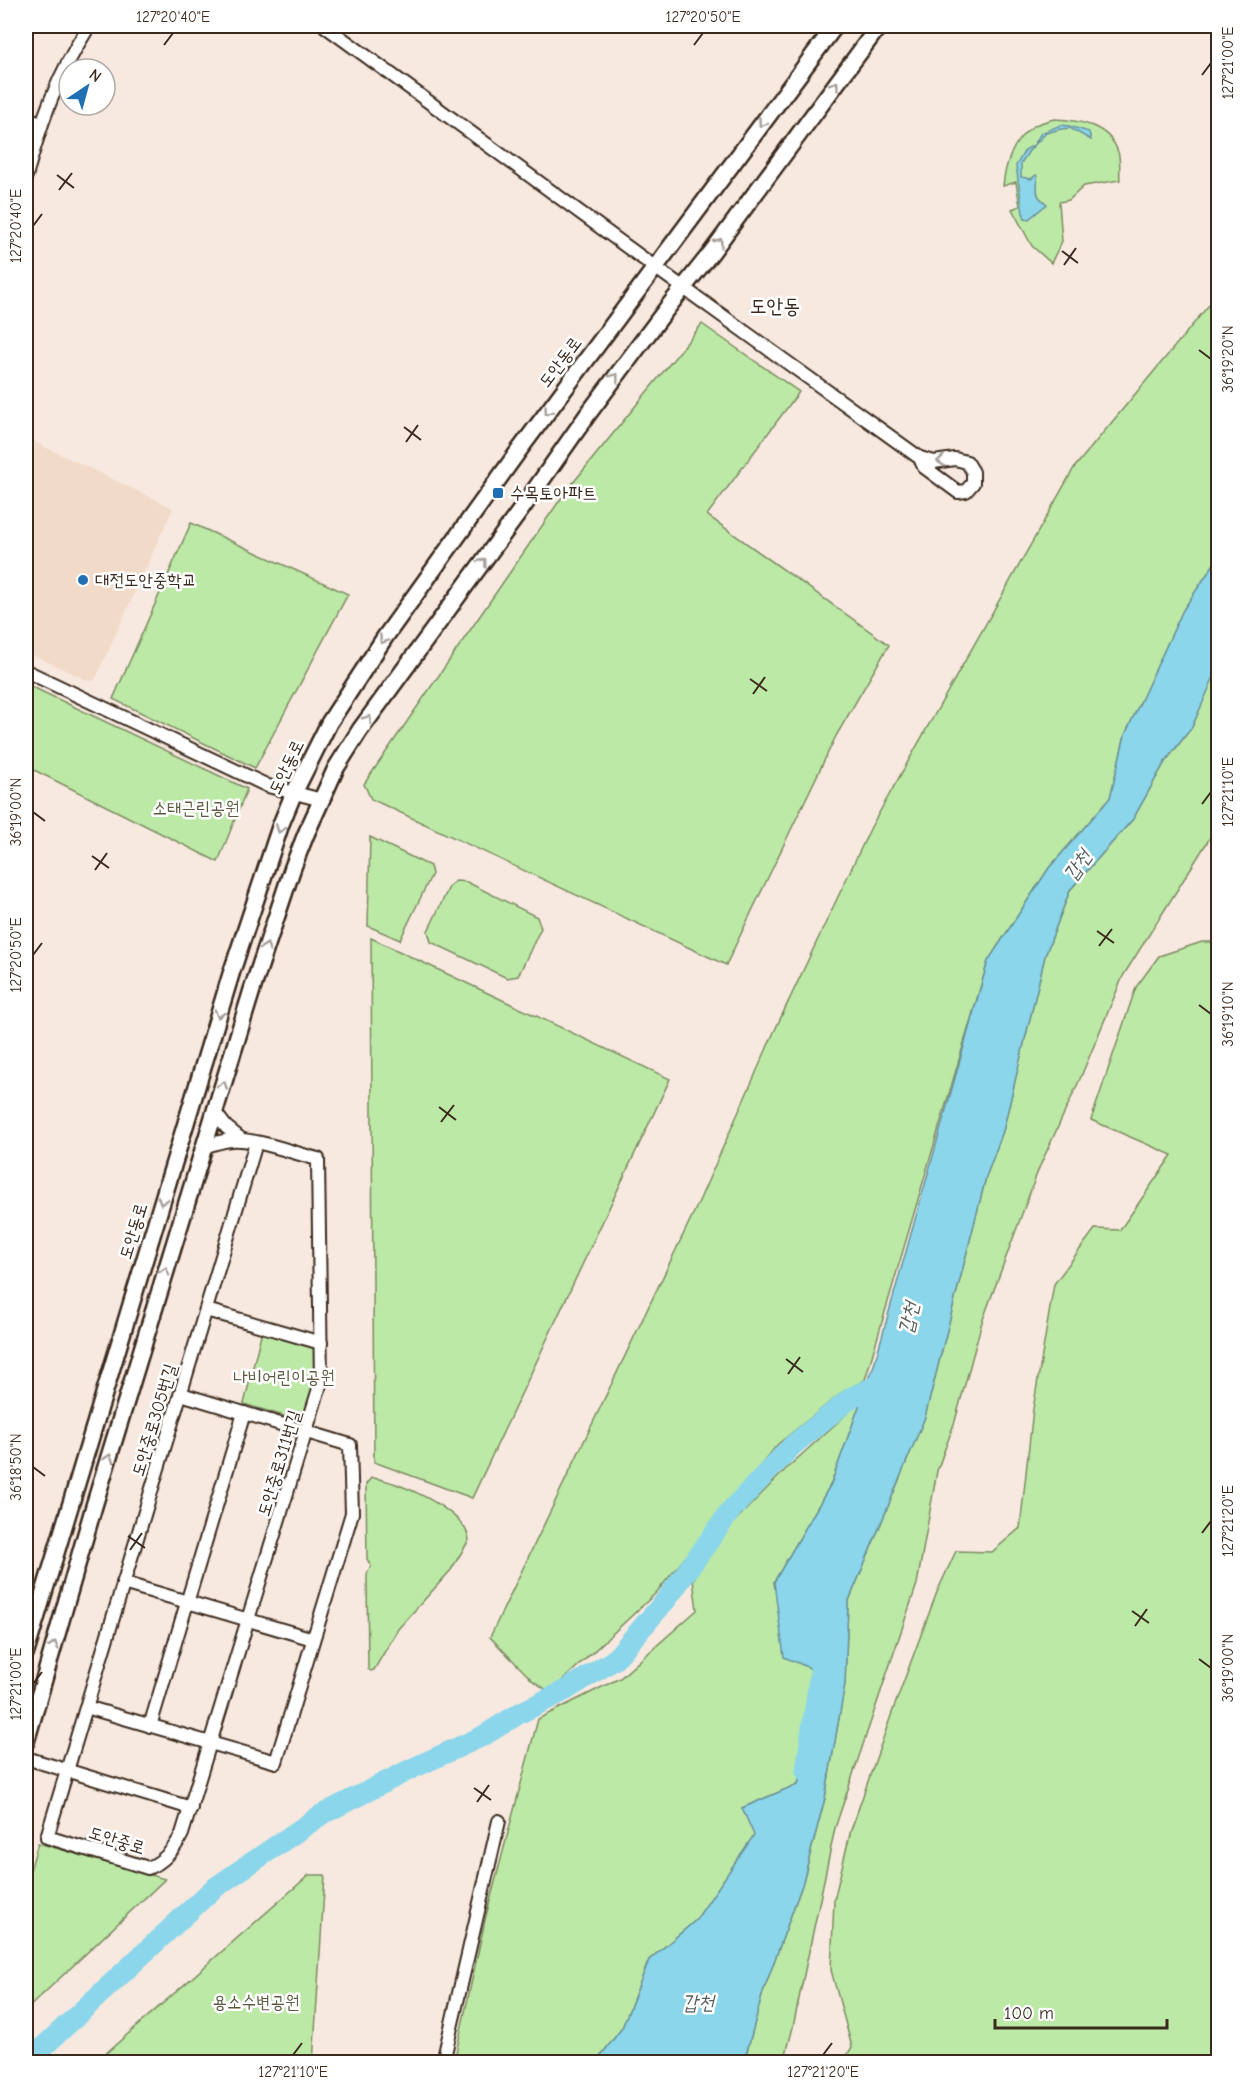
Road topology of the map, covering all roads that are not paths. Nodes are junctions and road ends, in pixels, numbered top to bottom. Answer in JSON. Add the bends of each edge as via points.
{"nodes":[{"id":1,"x":89,"y":26,"type":"edge"},
{"id":2,"x":325,"y":26,"type":"edge"},
{"id":3,"x":835,"y":26,"type":"edge"},
{"id":4,"x":879,"y":26,"type":"edge"},
{"id":5,"x":26,"y":117,"type":"edge"},
{"id":6,"x":40,"y":123,"type":"junction"},
{"id":7,"x":26,"y":176,"type":"edge"},
{"id":8,"x":656,"y":268,"type":"junction"},
{"id":9,"x":683,"y":288,"type":"junction"},
{"id":10,"x":920,"y":458,"type":"dead end"},
{"id":11,"x":26,"y":671,"type":"edge"},
{"id":12,"x":293,"y":795,"type":"junction"},
{"id":13,"x":321,"y":800,"type":"junction"},
{"id":14,"x":214,"y":1111,"type":"junction"},
{"id":15,"x":242,"y":1140,"type":"junction"},
{"id":16,"x":256,"y":1143,"type":"junction"},
{"id":17,"x":203,"y":1147,"type":"junction"},
{"id":18,"x":206,"y":1310,"type":"junction"},
{"id":19,"x":321,"y":1343,"type":"junction"},
{"id":20,"x":181,"y":1394,"type":"junction"},
{"id":21,"x":244,"y":1413,"type":"junction"},
{"id":22,"x":307,"y":1432,"type":"junction"},
{"id":23,"x":123,"y":1583,"type":"junction"},
{"id":24,"x":188,"y":1602,"type":"junction"},
{"id":25,"x":249,"y":1620,"type":"junction"},
{"id":26,"x":313,"y":1640,"type":"junction"},
{"id":27,"x":26,"y":1652,"type":"edge"},
{"id":28,"x":86,"y":1707,"type":"junction"},
{"id":29,"x":150,"y":1726,"type":"junction"},
{"id":30,"x":26,"y":1742,"type":"edge"},
{"id":31,"x":211,"y":1743,"type":"junction"},
{"id":32,"x":26,"y":1758,"type":"edge"},
{"id":33,"x":67,"y":1771,"type":"junction"},
{"id":34,"x":191,"y":1808,"type":"junction"},
{"id":35,"x":500,"y":1821,"type":"dead end"},
{"id":36,"x":443,"y":2062,"type":"edge"}],
"edges":[{"from":1,"to":6,"type":"street","via":[[53,90]]},
{"from":2,"to":8,"type":"street"},
{"from":3,"to":8,"type":"main road","name":"도안동로","one_way":true},
{"from":9,"to":4,"type":"main road","one_way":true},
{"from":5,"to":6,"type":"street"},
{"from":6,"to":7,"type":"street"},
{"from":8,"to":9,"type":"street"},
{"from":8,"to":12,"type":"main road","name":"도안동로","one_way":true,"via":[[385,637],[329,723]]},
{"from":9,"to":10,"type":"street"},
{"from":13,"to":9,"type":"main road","one_way":true,"via":[[360,730]]},
{"from":11,"to":12,"type":"street"},
{"from":12,"to":13,"type":"street"},
{"from":12,"to":27,"type":"main road","name":"도안동로","one_way":true,"via":[[231,974]]},
{"from":14,"to":13,"type":"main road","one_way":true,"via":[[293,867]]},
{"from":14,"to":15,"type":"street"},
{"from":14,"to":17,"type":"main road"},
{"from":15,"to":16,"type":"street","name":"도안중로311번길"},
{"from":15,"to":17,"type":"street"},
{"from":16,"to":18,"type":"street","name":"도안중로305번길"},
{"from":16,"to":19,"type":"street","name":"도안중로311번길","via":[[318,1159]]},
{"from":30,"to":17,"type":"main road","one_way":true},
{"from":18,"to":19,"type":"street"},
{"from":18,"to":20,"type":"street","name":"도안중로305번길"},
{"from":19,"to":22,"type":"street","name":"도안중로311번길","via":[[321,1382]]},
{"from":20,"to":21,"type":"street"},
{"from":20,"to":23,"type":"street","name":"도안중로305번길"},
{"from":21,"to":22,"type":"street"},
{"from":21,"to":24,"type":"street"},
{"from":22,"to":25,"type":"street","name":"도안중로311번길"},
{"from":22,"to":26,"type":"street","via":[[350,1445],[352,1501],[352,1513]]},
{"from":23,"to":24,"type":"street"},
{"from":23,"to":28,"type":"street","name":"도안중로305번길"},
{"from":24,"to":25,"type":"street"},
{"from":24,"to":29,"type":"street"},
{"from":25,"to":26,"type":"street"},
{"from":25,"to":31,"type":"street","name":"도안중로311번길"},
{"from":26,"to":31,"type":"street","via":[[276,1762]]},
{"from":28,"to":29,"type":"street"},
{"from":28,"to":33,"type":"street","name":"도안중로305번길"},
{"from":29,"to":31,"type":"street"},
{"from":31,"to":34,"type":"street","name":"도안중로311번길"},
{"from":32,"to":33,"type":"street"},
{"from":33,"to":34,"type":"street"},
{"from":33,"to":34,"type":"street","name":"도안중로","via":[[47,1837],[148,1868],[175,1848]]},
{"from":35,"to":36,"type":"street"}]}
